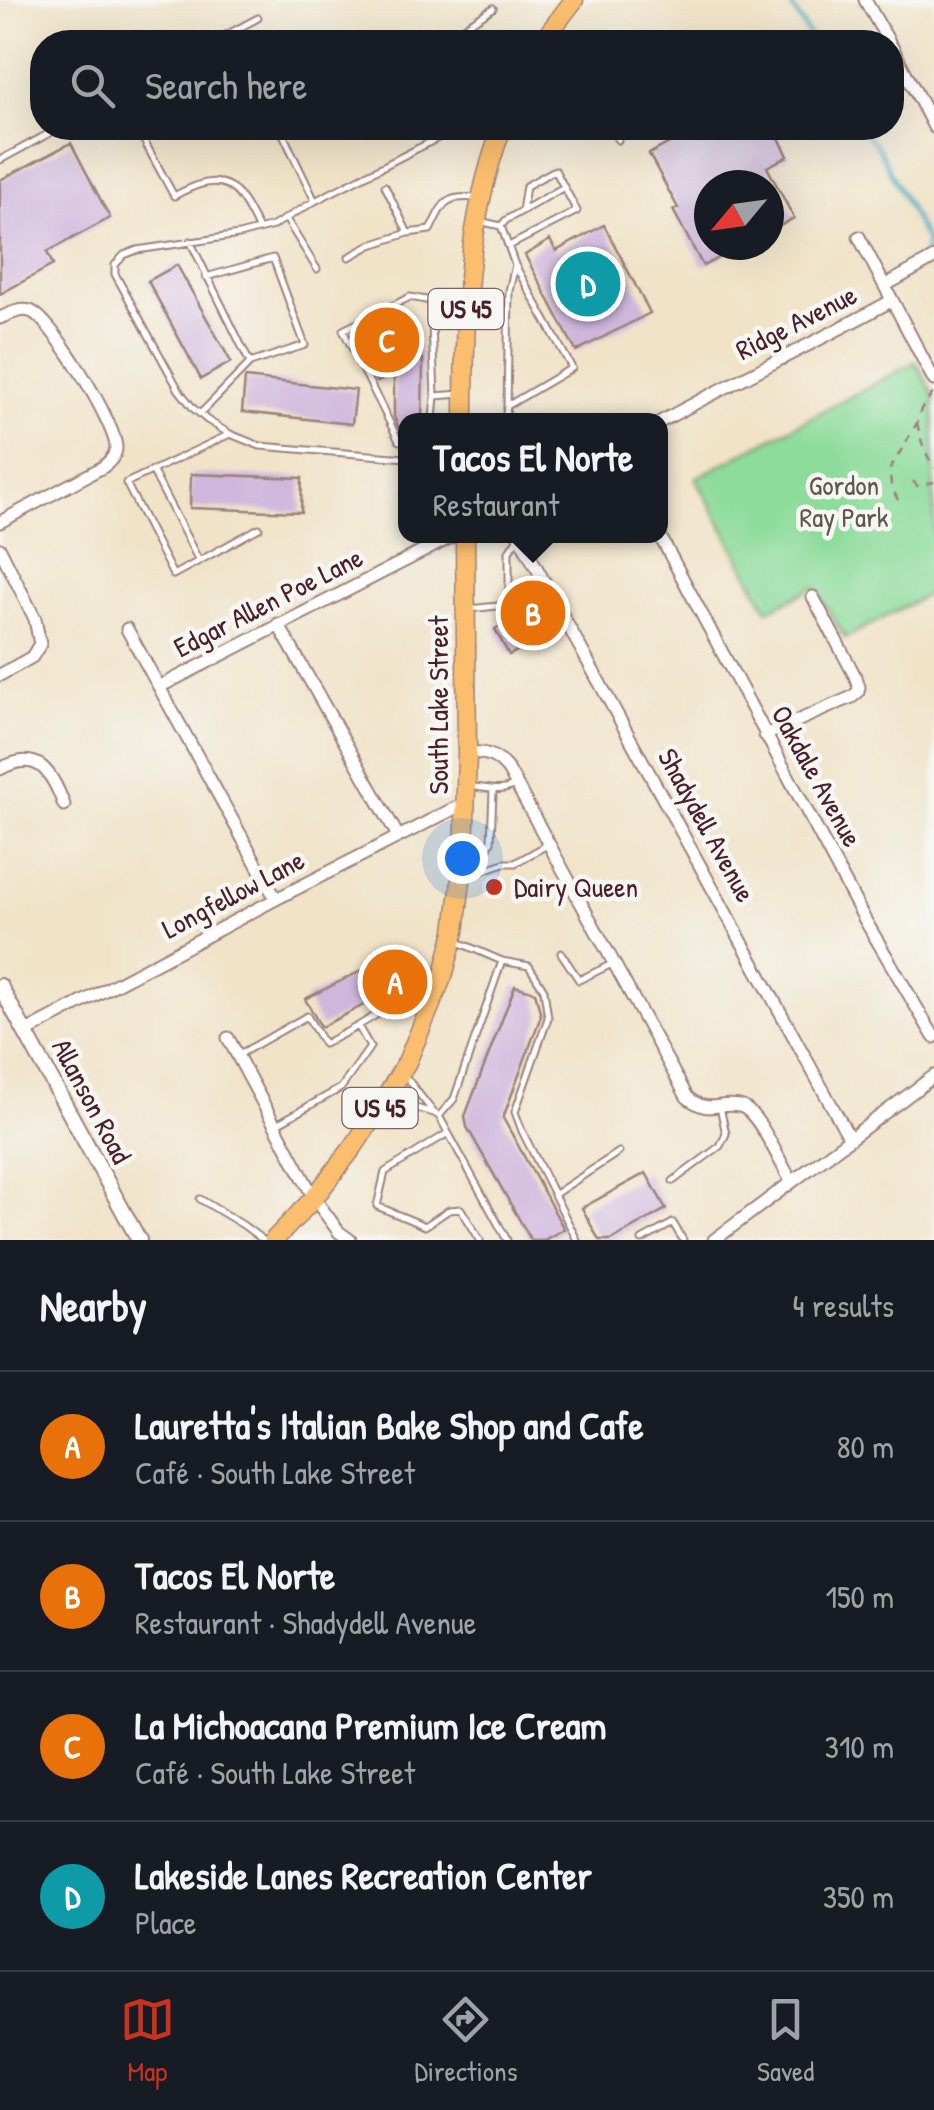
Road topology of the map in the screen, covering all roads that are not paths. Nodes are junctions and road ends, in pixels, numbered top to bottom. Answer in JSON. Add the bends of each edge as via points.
{"nodes":[{"id":1,"x":574,"y":0,"type":"edge"},
{"id":2,"x":866,"y":0,"type":"edge"},
{"id":3,"x":493,"y":8,"type":"dead end"},
{"id":4,"x":258,"y":18,"type":"dead end"},
{"id":5,"x":236,"y":30,"type":"edge"},
{"id":6,"x":462,"y":30,"type":"edge"},
{"id":7,"x":552,"y":30,"type":"edge"},
{"id":8,"x":882,"y":30,"type":"edge"},
{"id":9,"x":904,"y":71,"type":"edge"},
{"id":10,"x":934,"y":127,"type":"edge"},
{"id":11,"x":37,"y":140,"type":"edge"},
{"id":12,"x":143,"y":140,"type":"edge"},
{"id":13,"x":286,"y":140,"type":"edge"},
{"id":14,"x":434,"y":140,"type":"edge"},
{"id":15,"x":494,"y":140,"type":"edge"},
{"id":16,"x":0,"y":160,"type":"edge"},
{"id":17,"x":385,"y":186,"type":"dead end"},
{"id":18,"x":564,"y":186,"type":"junction"},
{"id":19,"x":481,"y":198,"type":"junction"},
{"id":20,"x":316,"y":201,"type":"junction"},
{"id":21,"x":522,"y":211,"type":"junction"},
{"id":22,"x":286,"y":219,"type":"junction"},
{"id":23,"x":476,"y":221,"type":"junction"},
{"id":24,"x":502,"y":226,"type":"junction"},
{"id":25,"x":259,"y":230,"type":"junction"},
{"id":26,"x":408,"y":233,"type":"junction"},
{"id":27,"x":860,"y":238,"type":"dead end"},
{"id":28,"x":190,"y":241,"type":"junction"},
{"id":29,"x":510,"y":246,"type":"junction"},
{"id":30,"x":349,"y":257,"type":"dead end"},
{"id":31,"x":934,"y":258,"type":"edge"},
{"id":32,"x":515,"y":264,"type":"junction"},
{"id":33,"x":317,"y":270,"type":"dead end"},
{"id":34,"x":206,"y":277,"type":"junction"},
{"id":35,"x":886,"y":285,"type":"junction"},
{"id":36,"x":467,"y":300,"type":"junction"},
{"id":37,"x":431,"y":301,"type":"junction"},
{"id":38,"x":891,"y":301,"type":"junction"},
{"id":39,"x":0,"y":318,"type":"edge"},
{"id":40,"x":250,"y":363,"type":"junction"},
{"id":41,"x":934,"y":380,"type":"edge"},
{"id":42,"x":464,"y":394,"type":"junction"},
{"id":43,"x":436,"y":396,"type":"junction"},
{"id":44,"x":507,"y":406,"type":"junction"},
{"id":45,"x":434,"y":413,"type":"edge"},
{"id":46,"x":464,"y":413,"type":"edge"},
{"id":47,"x":506,"y":413,"type":"edge"},
{"id":48,"x":200,"y":414,"type":"junction"},
{"id":49,"x":668,"y":418,"type":"edge"},
{"id":50,"x":230,"y":434,"type":"junction"},
{"id":51,"x":398,"y":439,"type":"edge"},
{"id":52,"x":398,"y":457,"type":"edge"},
{"id":53,"x":152,"y":470,"type":"junction"},
{"id":54,"x":0,"y":522,"type":"edge"},
{"id":55,"x":258,"y":528,"type":"dead end"},
{"id":56,"x":438,"y":543,"type":"edge"},
{"id":57,"x":465,"y":543,"type":"edge"},
{"id":58,"x":515,"y":543,"type":"edge"},
{"id":59,"x":524,"y":543,"type":"edge"},
{"id":60,"x":664,"y":543,"type":"edge"},
{"id":61,"x":0,"y":549,"type":"edge"},
{"id":62,"x":199,"y":561,"type":"junction"},
{"id":63,"x":813,"y":597,"type":"dead end"},
{"id":64,"x":465,"y":610,"type":"junction"},
{"id":65,"x":278,"y":624,"type":"junction"},
{"id":66,"x":127,"y":630,"type":"dead end"},
{"id":67,"x":0,"y":675,"type":"edge"},
{"id":68,"x":159,"y":687,"type":"junction"},
{"id":69,"x":766,"y":735,"type":"junction"},
{"id":70,"x":467,"y":754,"type":"junction"},
{"id":71,"x":0,"y":769,"type":"edge"},
{"id":72,"x":516,"y":784,"type":"junction"},
{"id":73,"x":494,"y":790,"type":"junction"},
{"id":74,"x":466,"y":795,"type":"junction"},
{"id":75,"x":64,"y":806,"type":"dead end"},
{"id":76,"x":398,"y":836,"type":"junction"},
{"id":77,"x":550,"y":844,"type":"junction"},
{"id":78,"x":464,"y":855,"type":"junction"},
{"id":79,"x":461,"y":878,"type":"junction"},
{"id":80,"x":276,"y":899,"type":"junction"},
{"id":81,"x":453,"y":940,"type":"junction"},
{"id":82,"x":561,"y":952,"type":"dead end"},
{"id":83,"x":502,"y":961,"type":"junction"},
{"id":84,"x":615,"y":963,"type":"junction"},
{"id":85,"x":0,"y":986,"type":"edge"},
{"id":86,"x":430,"y":1008,"type":"junction"},
{"id":87,"x":358,"y":1026,"type":"junction"},
{"id":88,"x":26,"y":1032,"type":"junction"},
{"id":89,"x":934,"y":1037,"type":"edge"},
{"id":90,"x":228,"y":1038,"type":"dead end"},
{"id":91,"x":238,"y":1056,"type":"junction"},
{"id":92,"x":402,"y":1072,"type":"junction"},
{"id":93,"x":934,"y":1076,"type":"edge"},
{"id":94,"x":379,"y":1108,"type":"junction"},
{"id":95,"x":720,"y":1108,"type":"junction"},
{"id":96,"x":436,"y":1114,"type":"junction"},
{"id":97,"x":275,"y":1125,"type":"junction"},
{"id":98,"x":448,"y":1132,"type":"junction"},
{"id":99,"x":850,"y":1139,"type":"junction"},
{"id":100,"x":620,"y":1152,"type":"dead end"},
{"id":101,"x":673,"y":1181,"type":"dead end"},
{"id":102,"x":792,"y":1182,"type":"junction"},
{"id":103,"x":554,"y":1194,"type":"junction"},
{"id":104,"x":314,"y":1198,"type":"junction"},
{"id":105,"x":200,"y":1200,"type":"dead end"},
{"id":106,"x":139,"y":1240,"type":"edge"},
{"id":107,"x":263,"y":1240,"type":"edge"},
{"id":108,"x":274,"y":1240,"type":"edge"},
{"id":109,"x":350,"y":1240,"type":"edge"},
{"id":110,"x":480,"y":1240,"type":"edge"},
{"id":111,"x":508,"y":1240,"type":"edge"},
{"id":112,"x":577,"y":1240,"type":"edge"},
{"id":113,"x":642,"y":1240,"type":"edge"},
{"id":114,"x":682,"y":1240,"type":"edge"},
{"id":115,"x":714,"y":1240,"type":"edge"}],
"edges":[{"from":1,"to":7,"type":"main road"},
{"from":2,"to":8,"type":"street"},
{"from":3,"to":6,"type":"lane"},
{"from":4,"to":5,"type":"lane"},
{"from":9,"to":10,"type":"street"},
{"from":11,"to":16,"type":"lane"},
{"from":12,"to":25,"type":"lane","via":[[174,196],[216,180],[234,188]]},
{"from":13,"to":20,"type":"lane"},
{"from":14,"to":20,"type":"lane"},
{"from":15,"to":19,"type":"main road","number":"US 45"},
{"from":17,"to":26,"type":"lane"},
{"from":18,"to":21,"type":"lane"},
{"from":18,"to":21,"type":"lane","via":[[555,170],[526,186]]},
{"from":18,"to":29,"type":"lane","via":[[577,211]]},
{"from":19,"to":23,"type":"main road","number":"US 45"},
{"from":19,"to":26,"type":"lane","via":[[455,196],[430,230]]},
{"from":20,"to":22,"type":"lane"},
{"from":21,"to":24,"type":"lane"},
{"from":22,"to":25,"type":"lane"},
{"from":22,"to":33,"type":"lane"},
{"from":23,"to":24,"type":"lane"},
{"from":23,"to":36,"type":"main road","number":"US 45"},
{"from":24,"to":29,"type":"lane"},
{"from":25,"to":28,"type":"lane"},
{"from":26,"to":30,"type":"lane"},
{"from":27,"to":35,"type":"street"},
{"from":28,"to":34,"type":"lane"},
{"from":28,"to":48,"type":"lane","via":[[137,250],[115,265],[179,390]]},
{"from":29,"to":32,"type":"lane"},
{"from":31,"to":35,"type":"street","name":"Ridge Avenue"},
{"from":32,"to":44,"type":"lane"},
{"from":32,"to":44,"type":"lane","via":[[572,368]]},
{"from":34,"to":40,"type":"lane"},
{"from":34,"to":40,"type":"lane","via":[[272,258],[305,344]]},
{"from":35,"to":38,"type":"street","name":"Ridge Avenue"},
{"from":36,"to":37,"type":"lane"},
{"from":36,"to":42,"type":"main road","number":"US 45"},
{"from":37,"to":43,"type":"lane"},
{"from":37,"to":51,"type":"lane","via":[[410,297],[343,330]]},
{"from":38,"to":41,"type":"street"},
{"from":38,"to":49,"type":"street","name":"Ridge Avenue"},
{"from":39,"to":54,"type":"street","via":[[29,310],[42,318],[97,403],[116,446],[103,467]]},
{"from":40,"to":48,"type":"lane"},
{"from":42,"to":43,"type":"lane"},
{"from":42,"to":46,"type":"main road","number":"US 45"},
{"from":43,"to":45,"type":"lane"},
{"from":44,"to":47,"type":"lane"},
{"from":48,"to":50,"type":"lane"},
{"from":50,"to":52,"type":"lane","via":[[260,446]]},
{"from":50,"to":53,"type":"lane"},
{"from":53,"to":62,"type":"lane"},
{"from":53,"to":62,"type":"lane","via":[[126,483],[165,560],[173,575]]},
{"from":55,"to":62,"type":"lane"},
{"from":56,"to":65,"type":"street","name":"Edgar Allen Poe Lane"},
{"from":57,"to":64,"type":"main road","name":"South Lake Street","number":"US 45"},
{"from":58,"to":64,"type":"lane","via":[[508,599]]},
{"from":59,"to":99,"type":"street","name":"Shadydell Avenue"},
{"from":60,"to":69,"type":"street","name":"Oakdale Avenue"},
{"from":61,"to":67,"type":"street","via":[[35,619],[40,644],[32,657]]},
{"from":63,"to":69,"type":"street","via":[[858,692]]},
{"from":64,"to":70,"type":"main road","name":"South Lake Street","number":"US 45"},
{"from":65,"to":68,"type":"street","name":"Edgar Allen Poe Lane"},
{"from":65,"to":76,"type":"street"},
{"from":66,"to":68,"type":"street"},
{"from":68,"to":80,"type":"street"},
{"from":69,"to":89,"type":"street","name":"Oakdale Avenue"},
{"from":70,"to":72,"type":"street","via":[[492,755]]},
{"from":70,"to":74,"type":"main road","name":"South Lake Street","number":"US 45"},
{"from":71,"to":75,"type":"street","via":[[26,761],[47,769]]},
{"from":72,"to":73,"type":"lane"},
{"from":72,"to":77,"type":"street"},
{"from":73,"to":74,"type":"lane","via":[[482,787]]},
{"from":73,"to":78,"type":"lane","via":[[492,842],[487,850]]},
{"from":74,"to":76,"type":"street","name":"Longfellow Lane"},
{"from":74,"to":78,"type":"main road","name":"South Lake Street","number":"US 45"},
{"from":76,"to":80,"type":"street","name":"Longfellow Lane"},
{"from":77,"to":79,"type":"lane","via":[[515,863]]},
{"from":77,"to":84,"type":"street"},
{"from":78,"to":79,"type":"main road","name":"South Lake Street","number":"US 45"},
{"from":79,"to":81,"type":"main road","name":"South Lake Street","number":"US 45"},
{"from":80,"to":88,"type":"street","name":"Longfellow Lane"},
{"from":81,"to":83,"type":"lane"},
{"from":81,"to":86,"type":"main road","name":"South Lake Street","number":"US 45"},
{"from":82,"to":84,"type":"lane","via":[[579,980]]},
{"from":83,"to":96,"type":"lane","via":[[454,1099]]},
{"from":83,"to":103,"type":"lane","via":[[529,966],[544,990],[548,1018],[516,1112]]},
{"from":84,"to":95,"type":"street","via":[[687,1097]]},
{"from":85,"to":88,"type":"street","name":"Allanson Road"},
{"from":86,"to":87,"type":"lane","via":[[396,1002]]},
{"from":86,"to":92,"type":"main road","name":"South Lake Street","number":"US 45"},
{"from":87,"to":91,"type":"lane","via":[[324,1044],[306,1016]]},
{"from":87,"to":97,"type":"lane","via":[[370,1048],[342,1088]]},
{"from":88,"to":106,"type":"street","name":"Allanson Road"},
{"from":90,"to":91,"type":"street"},
{"from":91,"to":97,"type":"street"},
{"from":92,"to":94,"type":"main road","name":"South Lake Street","number":"US 45"},
{"from":92,"to":96,"type":"lane"},
{"from":93,"to":99,"type":"street"},
{"from":94,"to":96,"type":"lane"},
{"from":94,"to":104,"type":"main road","name":"South Lake Street","number":"US 45"},
{"from":95,"to":101,"type":"lane","via":[[726,1134],[720,1146]]},
{"from":95,"to":102,"type":"street","via":[[749,1110]]},
{"from":96,"to":98,"type":"lane"},
{"from":97,"to":104,"type":"street"},
{"from":98,"to":110,"type":"lane","via":[[385,1172],[377,1206],[425,1226],[461,1209]]},
{"from":98,"to":111,"type":"lane"},
{"from":99,"to":102,"type":"street"},
{"from":100,"to":103,"type":"lane"},
{"from":102,"to":115,"type":"street"},
{"from":103,"to":112,"type":"lane"},
{"from":104,"to":108,"type":"main road","name":"South Lake Street","number":"US 45"},
{"from":104,"to":109,"type":"street"},
{"from":105,"to":107,"type":"lane"},
{"from":113,"to":114,"type":"lane","via":[[673,1223]]}]}
